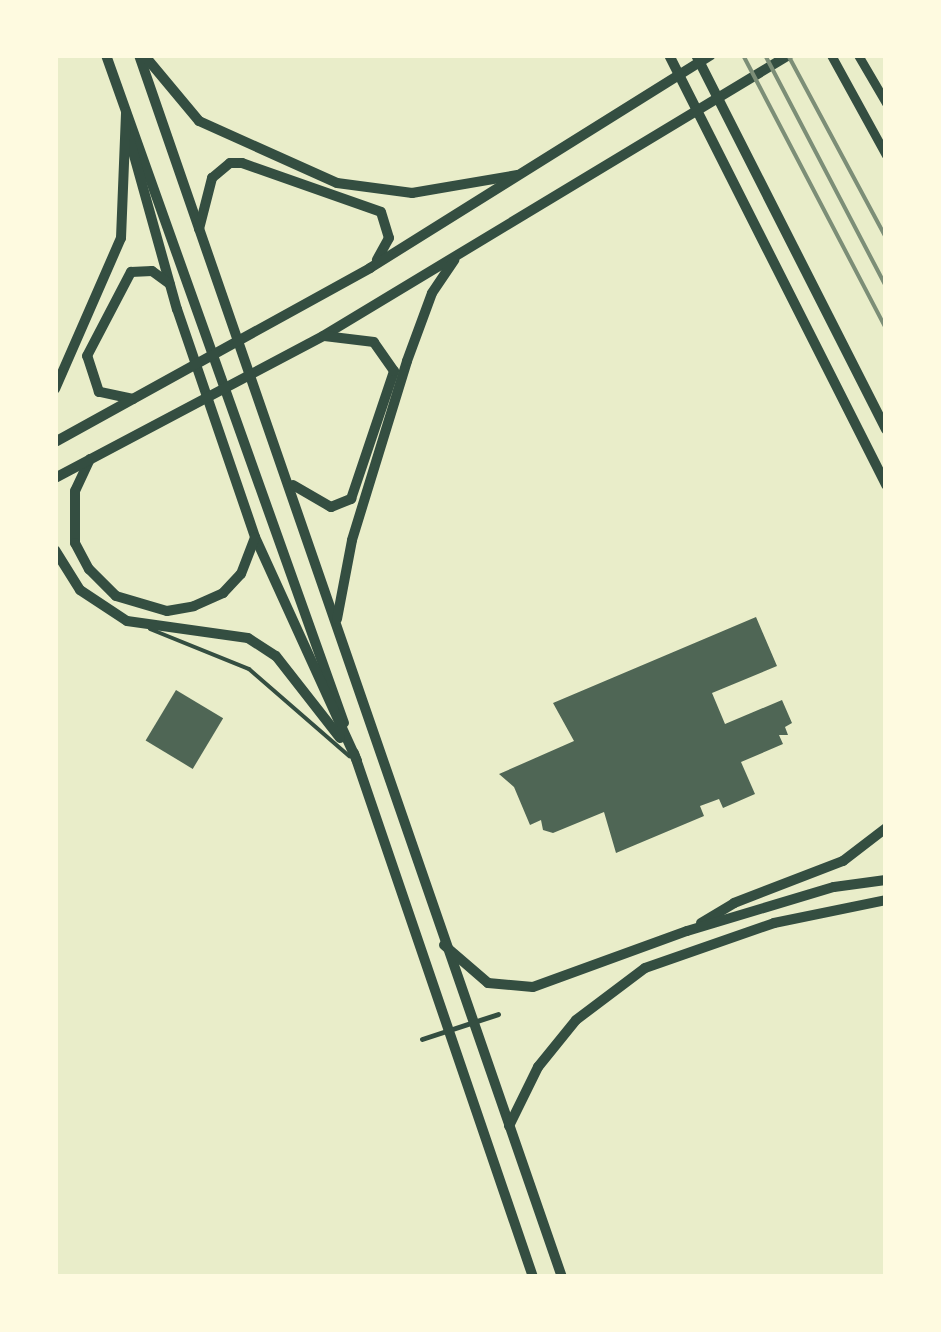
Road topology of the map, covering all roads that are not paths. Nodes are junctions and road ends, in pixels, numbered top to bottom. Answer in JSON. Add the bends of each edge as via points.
{"nodes":[{"id":1,"x":106,"y":55,"type":"edge"},
{"id":2,"x":141,"y":55,"type":"edge"},
{"id":3,"x":669,"y":55,"type":"edge"},
{"id":4,"x":696,"y":55,"type":"edge"},
{"id":5,"x":711,"y":55,"type":"edge"},
{"id":6,"x":789,"y":55,"type":"edge"},
{"id":7,"x":831,"y":55,"type":"edge"},
{"id":8,"x":858,"y":55,"type":"edge"},
{"id":9,"x":886,"y":103,"type":"edge"},
{"id":10,"x":126,"y":112,"type":"junction"},
{"id":11,"x":128,"y":134,"type":"junction"},
{"id":12,"x":886,"y":155,"type":"edge"},
{"id":13,"x":527,"y":173,"type":"junction"},
{"id":14,"x":199,"y":229,"type":"junction"},
{"id":15,"x":454,"y":259,"type":"junction"},
{"id":16,"x":370,"y":268,"type":"junction"},
{"id":17,"x":171,"y":285,"type":"junction"},
{"id":18,"x":322,"y":336,"type":"junction"},
{"id":19,"x":55,"y":389,"type":"edge"},
{"id":20,"x":134,"y":399,"type":"junction"},
{"id":21,"x":886,"y":430,"type":"edge"},
{"id":22,"x":55,"y":442,"type":"edge"},
{"id":23,"x":90,"y":459,"type":"junction"},
{"id":24,"x":55,"y":478,"type":"edge"},
{"id":25,"x":293,"y":484,"type":"junction"},
{"id":26,"x":886,"y":486,"type":"edge"},
{"id":27,"x":255,"y":537,"type":"junction"},
{"id":28,"x":55,"y":550,"type":"edge"},
{"id":29,"x":337,"y":618,"type":"junction"},
{"id":30,"x":140,"y":625,"type":"junction"},
{"id":31,"x":356,"y":760,"type":"junction"},
{"id":32,"x":886,"y":828,"type":"edge"},
{"id":33,"x":886,"y":880,"type":"edge"},
{"id":34,"x":886,"y":900,"type":"edge"},
{"id":35,"x":687,"y":931,"type":"junction"},
{"id":36,"x":442,"y":943,"type":"junction"},
{"id":37,"x":498,"y":1014,"type":"dead end"},
{"id":38,"x":422,"y":1039,"type":"dead end"},
{"id":39,"x":509,"y":1126,"type":"junction"},
{"id":40,"x":533,"y":1277,"type":"edge"},
{"id":41,"x":562,"y":1277,"type":"edge"}],
"edges":[{"from":1,"to":10,"type":"main road"},
{"from":2,"to":13,"type":"main road","via":[[199,122],[337,183],[412,193]]},
{"from":2,"to":14,"type":"main road"},
{"from":3,"to":26,"type":"main road"},
{"from":4,"to":21,"type":"main road"},
{"from":5,"to":13,"type":"main road"},
{"from":6,"to":15,"type":"main road"},
{"from":7,"to":12,"type":"main road"},
{"from":8,"to":9,"type":"main road"},
{"from":10,"to":11,"type":"main road"},
{"from":10,"to":31,"type":"main road"},
{"from":11,"to":17,"type":"main road"},
{"from":11,"to":19,"type":"main road","via":[[121,238]]},
{"from":13,"to":16,"type":"main road"},
{"from":14,"to":16,"type":"main road","via":[[212,178],[230,163],[242,163],[381,212],[388,238]]},
{"from":14,"to":25,"type":"main road"},
{"from":15,"to":18,"type":"main road"},
{"from":15,"to":29,"type":"main road","via":[[419,324],[352,540]]},
{"from":16,"to":20,"type":"main road"},
{"from":17,"to":20,"type":"main road","via":[[152,271],[131,272],[87,356],[100,392]]},
{"from":17,"to":27,"type":"main road"},
{"from":18,"to":23,"type":"main road"},
{"from":18,"to":25,"type":"main road","via":[[374,342],[394,371],[351,499],[331,507]]},
{"from":20,"to":22,"type":"main road"},
{"from":23,"to":24,"type":"main road"},
{"from":23,"to":27,"type":"main road","via":[[75,491],[76,543],[88,570],[116,596],[167,611],[194,606],[222,593],[240,574]]},
{"from":25,"to":29,"type":"main road"},
{"from":27,"to":31,"type":"main road"},
{"from":28,"to":30,"type":"main road","via":[[92,600]]},
{"from":29,"to":36,"type":"main road"},
{"from":30,"to":31,"type":"lane","via":[[242,664]]},
{"from":30,"to":31,"type":"main road","via":[[248,638],[276,656]]},
{"from":31,"to":40,"type":"main road"},
{"from":32,"to":35,"type":"main road","via":[[843,861],[734,902]]},
{"from":33,"to":35,"type":"main road","via":[[834,886]]},
{"from":34,"to":39,"type":"main road","via":[[774,923],[645,968],[576,1020],[538,1067]]},
{"from":35,"to":36,"type":"main road","via":[[533,987],[513,988],[488,983]]},
{"from":36,"to":39,"type":"main road"},
{"from":37,"to":38,"type":"street"},
{"from":39,"to":41,"type":"main road"}]}
